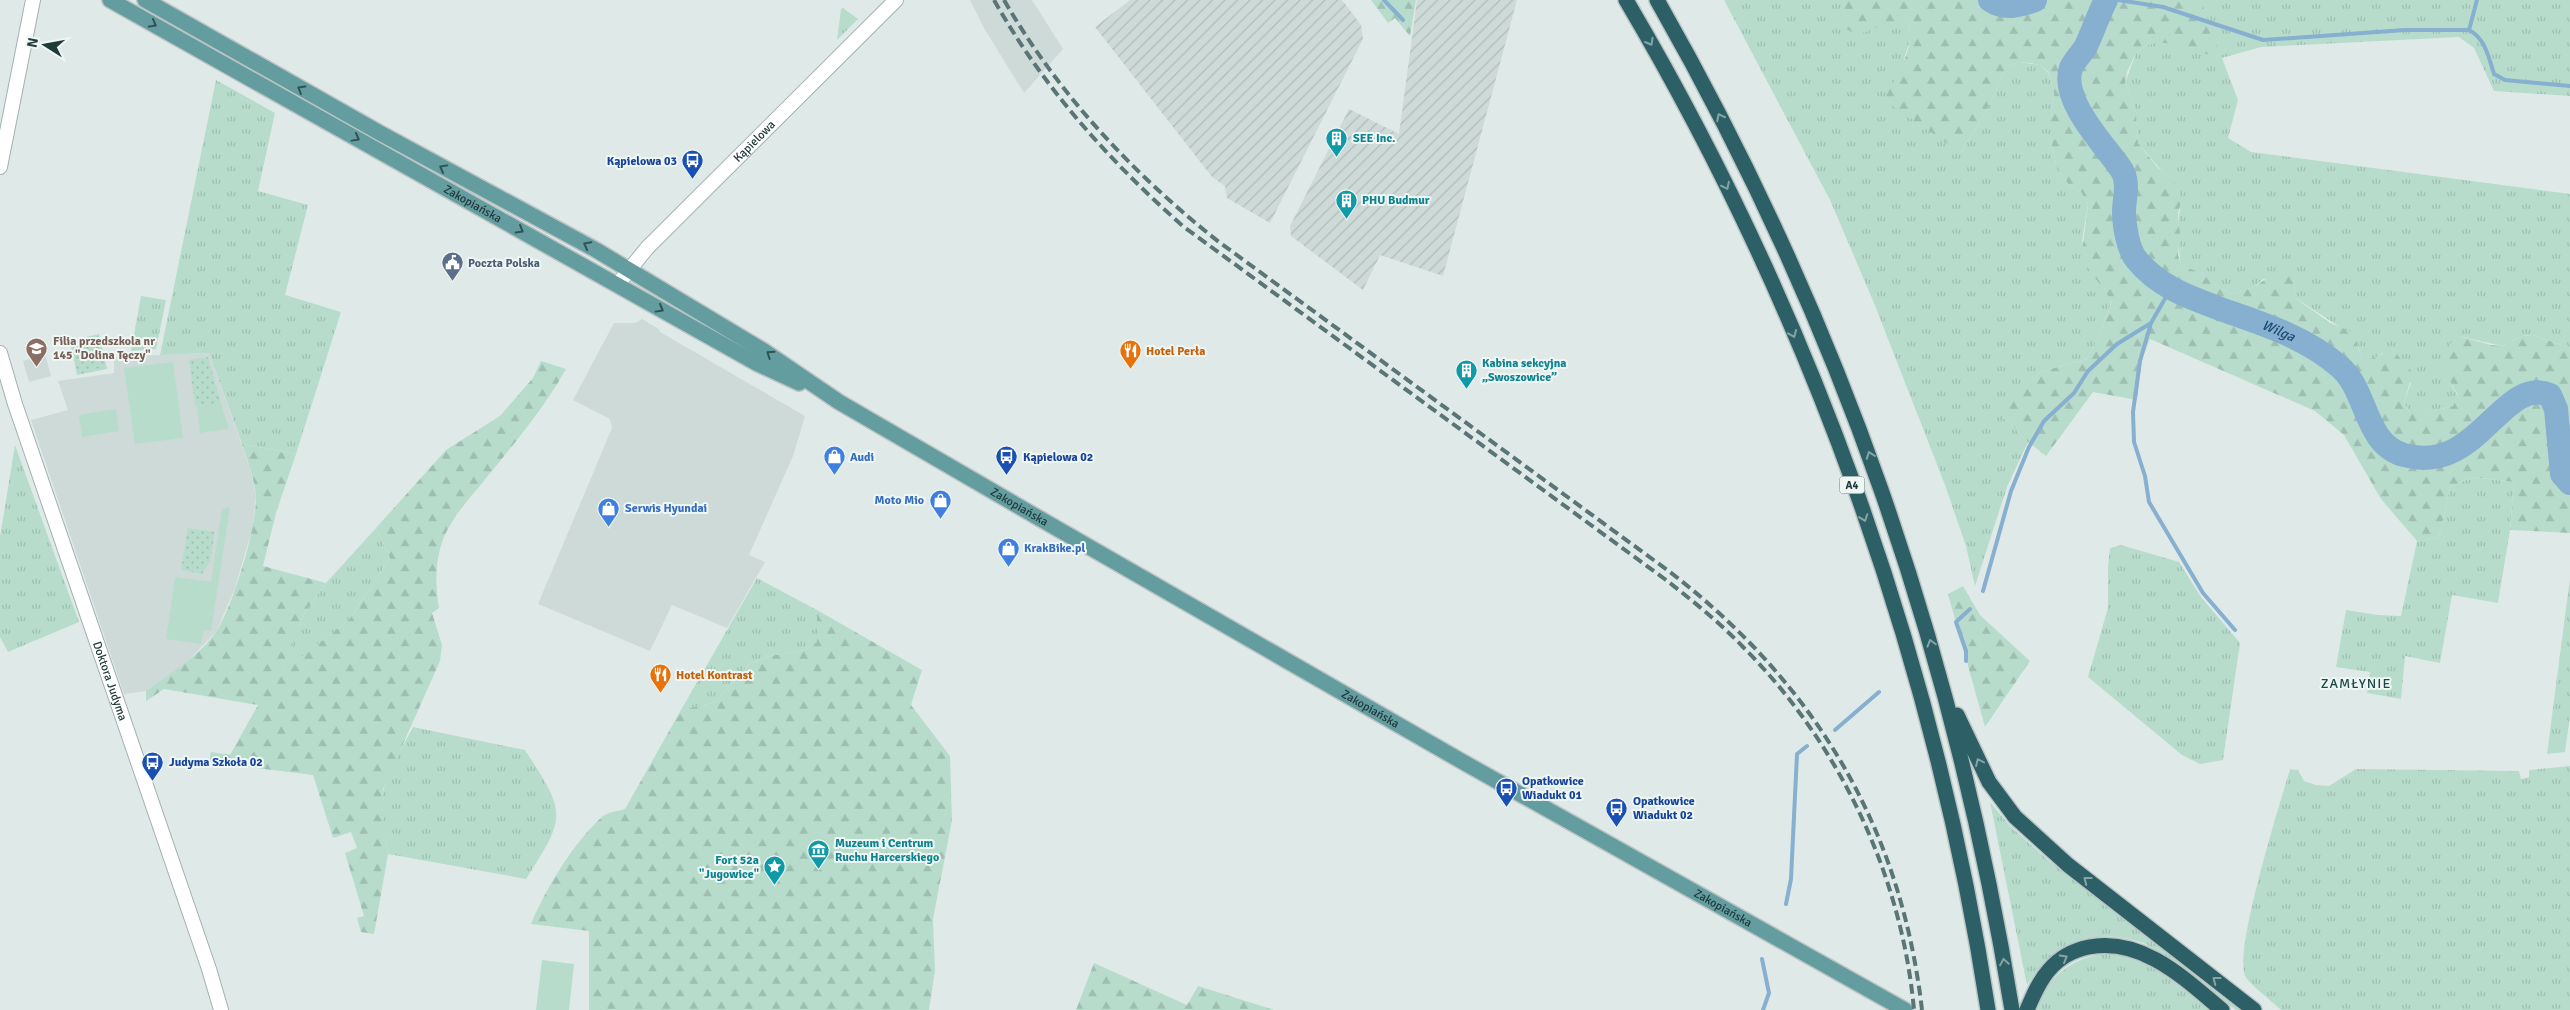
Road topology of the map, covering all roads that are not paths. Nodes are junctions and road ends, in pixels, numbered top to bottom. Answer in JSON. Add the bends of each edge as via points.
{"nodes":[{"id":1,"x":33,"y":0,"type":"edge"},
{"id":2,"x":110,"y":0,"type":"edge"},
{"id":3,"x":145,"y":0,"type":"edge"},
{"id":4,"x":896,"y":0,"type":"edge"},
{"id":5,"x":1626,"y":0,"type":"edge"},
{"id":6,"x":1657,"y":0,"type":"edge"},
{"id":7,"x":0,"y":167,"type":"edge"},
{"id":8,"x":628,"y":270,"type":"junction"},
{"id":9,"x":617,"y":285,"type":"junction"},
{"id":10,"x":0,"y":354,"type":"edge"},
{"id":11,"x":839,"y":402,"type":"junction"},
{"id":12,"x":1945,"y":689,"type":"junction"},
{"id":13,"x":221,"y":1010,"type":"edge"},
{"id":14,"x":1905,"y":1010,"type":"edge"},
{"id":15,"x":1988,"y":1010,"type":"edge"},
{"id":16,"x":2012,"y":1010,"type":"edge"},
{"id":17,"x":2027,"y":1010,"type":"edge"},
{"id":18,"x":2222,"y":1010,"type":"edge"},
{"id":19,"x":2254,"y":1010,"type":"edge"}],
"edges":[{"from":1,"to":7,"type":"street"},
{"from":2,"to":9,"type":"main road","name":"Zakopiańska","one_way":true},
{"from":8,"to":3,"type":"main road","name":"Zakopiańska","one_way":true},
{"from":4,"to":8,"type":"street","name":"Kąpielowa"},
{"from":5,"to":15,"type":"highway","number":"A4","one_way":true,"via":[[1705,144],[1763,265],[1842,456],[1896,614],[1932,740],[1965,882]]},
{"from":12,"to":6,"type":"highway","number":"A4","one_way":true,"via":[[1900,540],[1832,357],[1756,187]]},
{"from":8,"to":9,"type":"street","name":"Kąpielowa"},
{"from":11,"to":8,"type":"main road","name":"Zakopiańska","one_way":true,"via":[[764,350]]},
{"from":9,"to":11,"type":"main road","name":"Zakopiańska","one_way":true,"via":[[756,363]]},
{"from":10,"to":13,"type":"street","name":"Doktora Judyma"},
{"from":11,"to":14,"type":"main road","name":"Zakopiańska","via":[[1273,653]]},
{"from":16,"to":12,"type":"highway","number":"A4","one_way":true,"via":[[1988,879]]},
{"from":19,"to":12,"type":"highway","one_way":true,"via":[[2068,866],[2015,817],[1989,782]]},
{"from":17,"to":18,"type":"highway","one_way":true,"via":[[2042,979],[2056,963],[2082,949],[2110,944],[2148,955]]}]}
